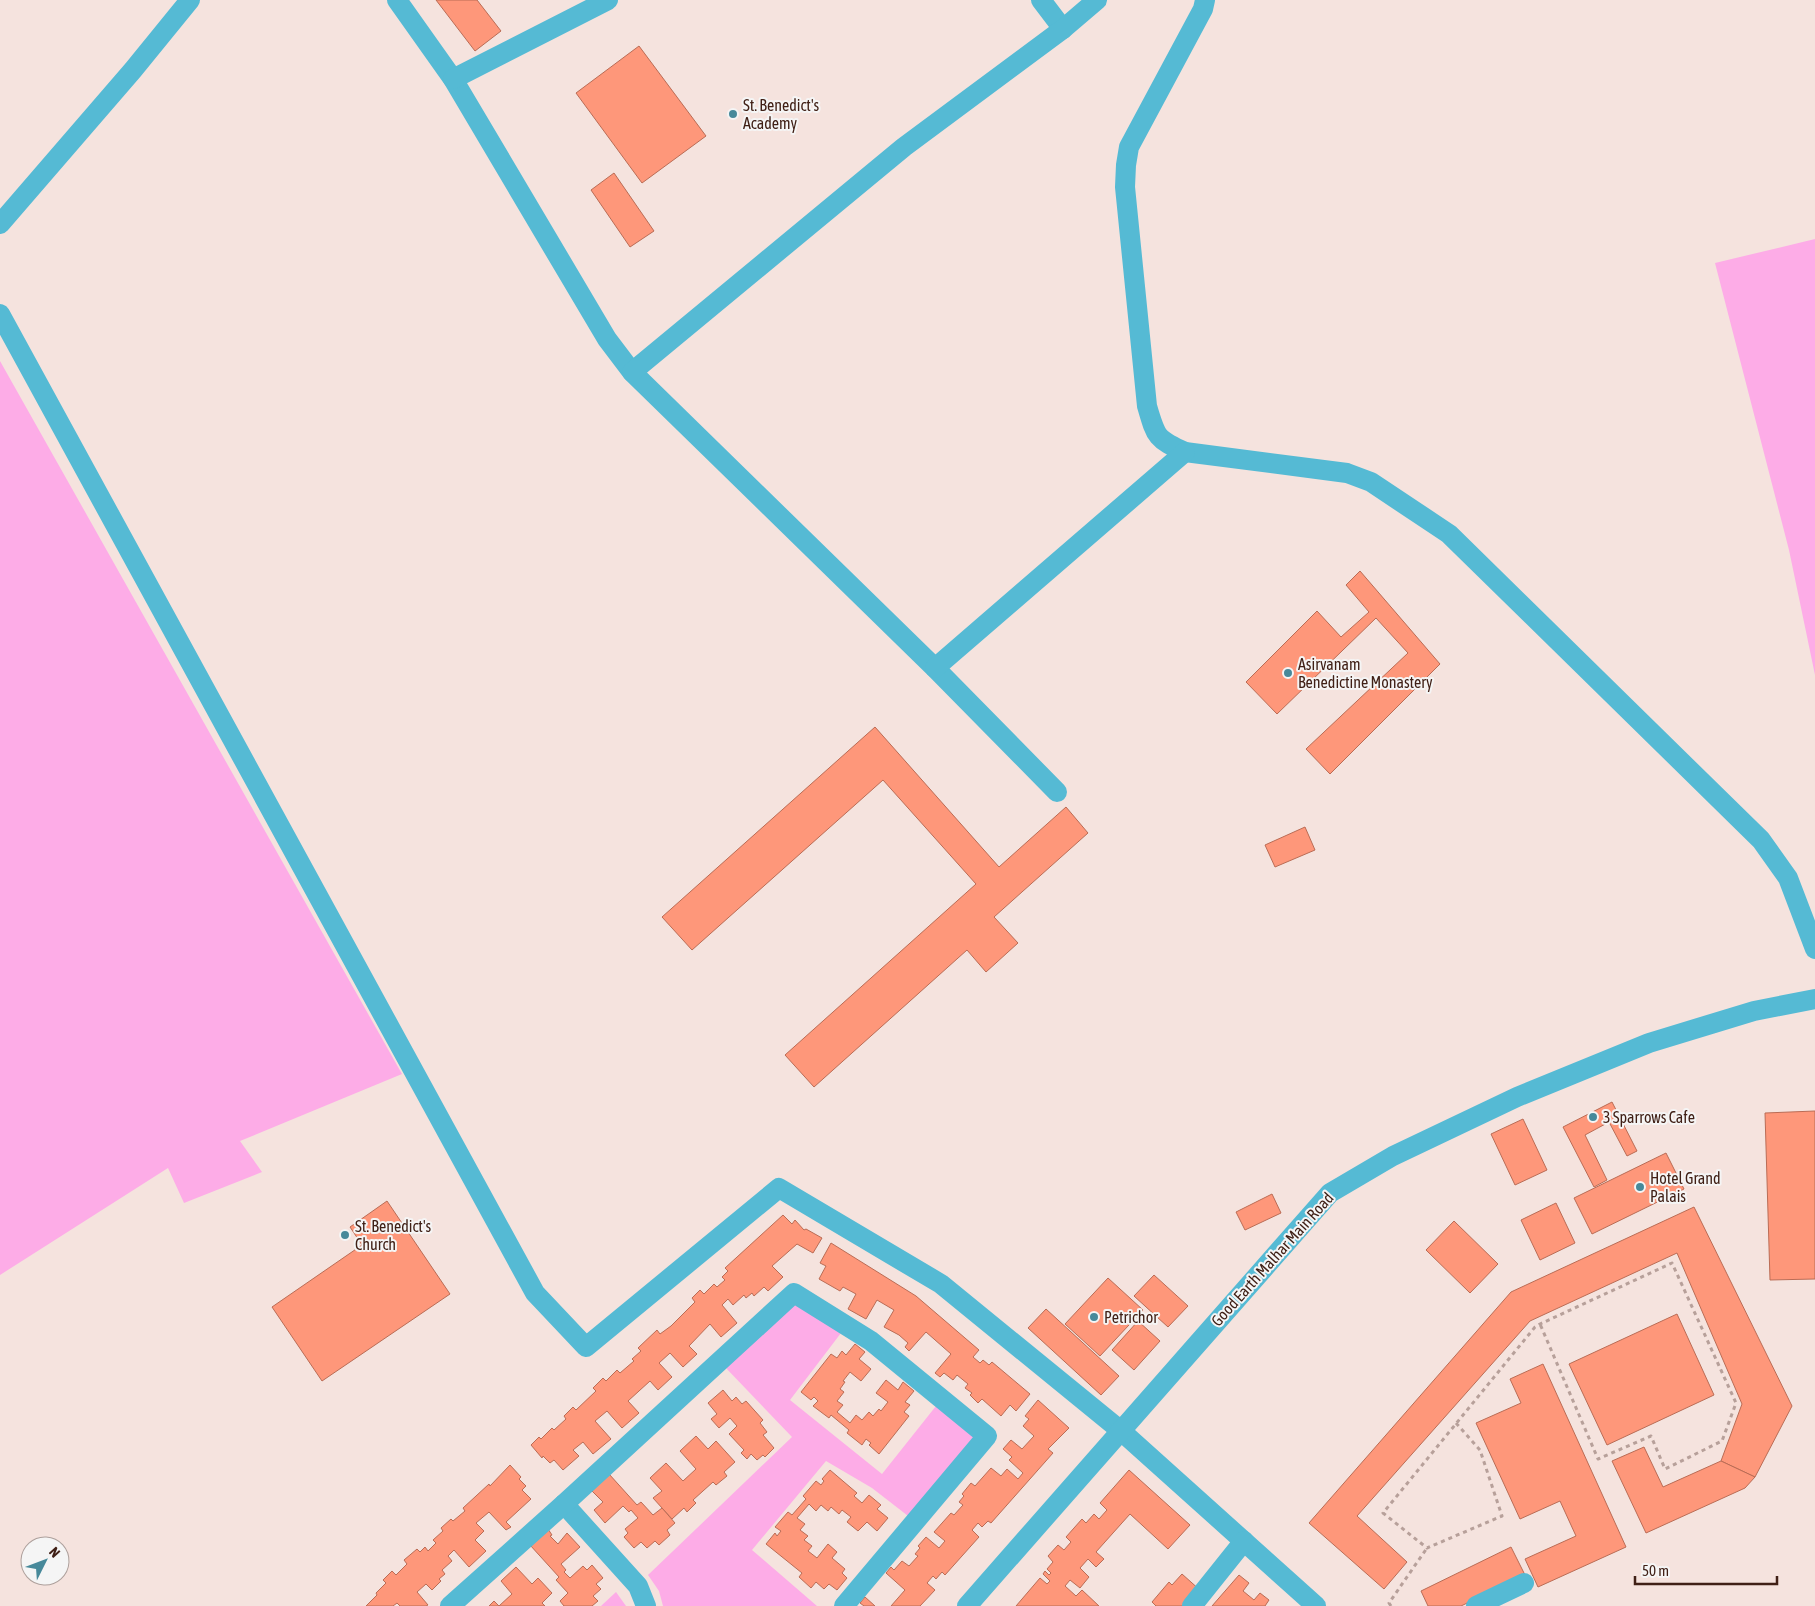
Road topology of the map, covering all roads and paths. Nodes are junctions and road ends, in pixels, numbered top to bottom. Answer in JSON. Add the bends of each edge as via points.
{"nodes":[{"id":1,"x":190,"y":0,"type":"edge"},
{"id":2,"x":397,"y":0,"type":"edge"},
{"id":3,"x":608,"y":0,"type":"edge"},
{"id":4,"x":1041,"y":0,"type":"edge"},
{"id":5,"x":1098,"y":0,"type":"edge"},
{"id":6,"x":1205,"y":0,"type":"edge"},
{"id":7,"x":1063,"y":29,"type":"junction"},
{"id":8,"x":453,"y":79,"type":"junction"},
{"id":9,"x":0,"y":224,"type":"edge"},
{"id":10,"x":0,"y":314,"type":"edge"},
{"id":11,"x":632,"y":372,"type":"junction"},
{"id":12,"x":1186,"y":452,"type":"junction"},
{"id":13,"x":935,"y":668,"type":"junction"},
{"id":14,"x":1057,"y":792,"type":"dead end"},
{"id":15,"x":1815,"y":949,"type":"edge"},
{"id":16,"x":1815,"y":999,"type":"edge"},
{"id":17,"x":1540,"y":1324,"type":"junction"},
{"id":18,"x":1456,"y":1423,"type":"junction"},
{"id":19,"x":1120,"y":1430,"type":"junction"},
{"id":20,"x":564,"y":1504,"type":"junction"},
{"id":21,"x":1244,"y":1540,"type":"junction"},
{"id":22,"x":1427,"y":1548,"type":"junction"},
{"id":23,"x":1524,"y":1583,"type":"dead end"},
{"id":24,"x":450,"y":1606,"type":"edge"},
{"id":25,"x":646,"y":1606,"type":"edge"},
{"id":26,"x":844,"y":1606,"type":"edge"},
{"id":27,"x":967,"y":1606,"type":"edge"},
{"id":28,"x":1192,"y":1606,"type":"edge"},
{"id":29,"x":1316,"y":1606,"type":"edge"},
{"id":30,"x":1391,"y":1606,"type":"edge"},
{"id":31,"x":1476,"y":1606,"type":"edge"}],
"edges":[{"from":1,"to":9,"type":"street"},
{"from":2,"to":8,"type":"street"},
{"from":3,"to":8,"type":"street"},
{"from":4,"to":7,"type":"street"},
{"from":5,"to":7,"type":"street"},
{"from":6,"to":12,"type":"street","via":[[1129,148],[1125,187],[1147,406],[1155,433],[1167,444]]},
{"from":7,"to":11,"type":"street","via":[[904,147]]},
{"from":8,"to":11,"type":"street","via":[[607,339]]},
{"from":10,"to":19,"type":"street","via":[[535,1293],[586,1347],[779,1188],[941,1284]]},
{"from":11,"to":13,"type":"street"},
{"from":12,"to":13,"type":"street"},
{"from":12,"to":15,"type":"street","via":[[1358,476],[1449,534],[1761,840],[1788,878]]},
{"from":13,"to":14,"type":"street"},
{"from":16,"to":19,"type":"street","name":"Good Earth Malhar Main Road","via":[[1754,1011],[1649,1043],[1517,1097],[1393,1156],[1330,1193]]},
{"from":17,"to":17,"type":"path","via":[[1598,1459],[1651,1436],[1665,1469],[1722,1441],[1736,1403],[1672,1263]]},
{"from":17,"to":18,"type":"path"},
{"from":18,"to":22,"type":"path","via":[[1383,1513]]},
{"from":18,"to":22,"type":"path","via":[[1480,1450],[1502,1516]]},
{"from":19,"to":21,"type":"street"},
{"from":19,"to":27,"type":"street","name":"Good Earth Malhar Main Road"},
{"from":20,"to":24,"type":"street"},
{"from":20,"to":25,"type":"street","via":[[638,1586]]},
{"from":20,"to":26,"type":"street","via":[[794,1293],[871,1341],[987,1436]]},
{"from":21,"to":28,"type":"street"},
{"from":21,"to":29,"type":"street"},
{"from":22,"to":30,"type":"path","via":[[1389,1603]]},
{"from":23,"to":31,"type":"street"}]}
